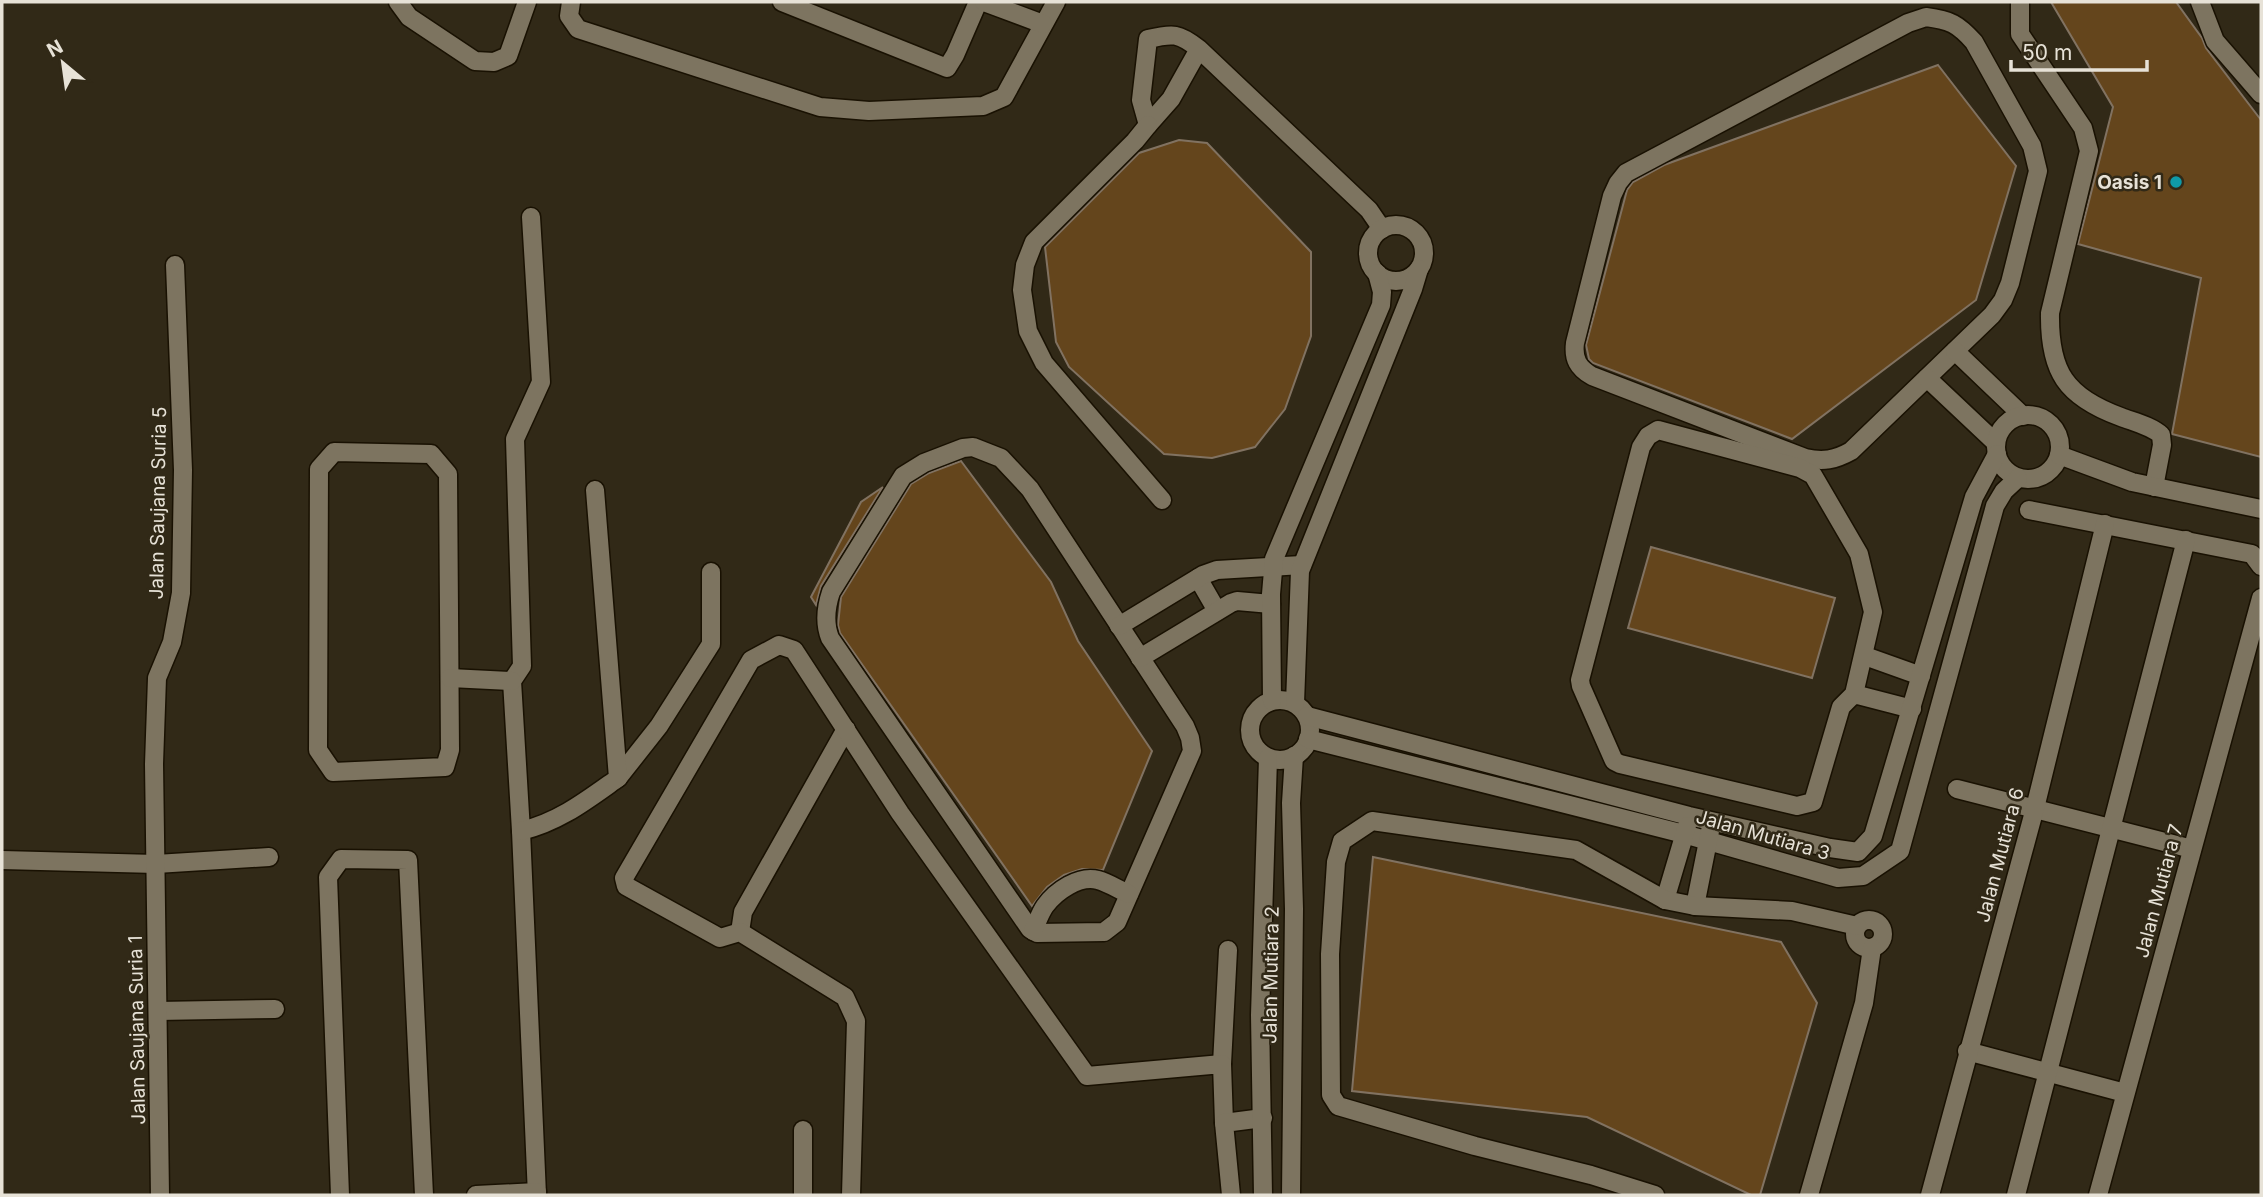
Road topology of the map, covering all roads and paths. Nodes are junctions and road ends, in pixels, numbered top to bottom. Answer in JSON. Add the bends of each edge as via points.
{"nodes":[{"id":1,"x":398,"y":2,"type":"edge"},
{"id":2,"x":527,"y":2,"type":"edge"},
{"id":3,"x":570,"y":2,"type":"edge"},
{"id":4,"x":978,"y":2,"type":"edge"},
{"id":5,"x":984,"y":2,"type":"edge"},
{"id":6,"x":1056,"y":2,"type":"edge"},
{"id":7,"x":2020,"y":2,"type":"edge"},
{"id":8,"x":2200,"y":2,"type":"edge"},
{"id":9,"x":794,"y":4,"type":"edge"},
{"id":10,"x":1043,"y":24,"type":"junction"},
{"id":11,"x":1199,"y":49,"type":"junction"},
{"id":12,"x":2261,"y":94,"type":"edge"},
{"id":13,"x":1148,"y":125,"type":"junction"},
{"id":14,"x":531,"y":217,"type":"dead end"},
{"id":15,"x":1381,"y":229,"type":"junction"},
{"id":16,"x":175,"y":265,"type":"dead end"},
{"id":17,"x":1419,"y":269,"type":"junction"},
{"id":18,"x":1377,"y":273,"type":"junction"},
{"id":19,"x":1955,"y":351,"type":"junction"},
{"id":20,"x":1927,"y":378,"type":"junction"},
{"id":21,"x":2024,"y":416,"type":"junction"},
{"id":22,"x":1997,"y":449,"type":"junction"},
{"id":23,"x":2059,"y":455,"type":"junction"},
{"id":24,"x":2018,"y":478,"type":"junction"},
{"id":25,"x":2154,"y":487,"type":"junction"},
{"id":26,"x":595,"y":490,"type":"dead end"},
{"id":27,"x":1162,"y":500,"type":"dead end"},
{"id":28,"x":2261,"y":509,"type":"edge"},
{"id":29,"x":2029,"y":510,"type":"dead end"},
{"id":30,"x":2105,"y":524,"type":"junction"},
{"id":31,"x":2186,"y":540,"type":"junction"},
{"id":32,"x":2257,"y":560,"type":"edge"},
{"id":33,"x":1302,"y":565,"type":"junction"},
{"id":34,"x":1273,"y":567,"type":"junction"},
{"id":35,"x":710,"y":572,"type":"dead end"},
{"id":36,"x":1198,"y":578,"type":"junction"},
{"id":37,"x":2261,"y":598,"type":"edge"},
{"id":38,"x":1271,"y":604,"type":"junction"},
{"id":39,"x":1217,"y":611,"type":"junction"},
{"id":40,"x":1119,"y":626,"type":"junction"},
{"id":41,"x":1865,"y":656,"type":"junction"},
{"id":42,"x":1140,"y":658,"type":"junction"},
{"id":43,"x":1921,"y":676,"type":"junction"},
{"id":44,"x":450,"y":678,"type":"junction"},
{"id":45,"x":512,"y":681,"type":"junction"},
{"id":46,"x":1854,"y":694,"type":"junction"},
{"id":47,"x":1272,"y":701,"type":"junction"},
{"id":48,"x":1912,"y":709,"type":"junction"},
{"id":49,"x":1301,"y":710,"type":"junction"},
{"id":50,"x":846,"y":729,"type":"junction"},
{"id":51,"x":1308,"y":739,"type":"junction"},
{"id":52,"x":1294,"y":757,"type":"junction"},
{"id":53,"x":1268,"y":758,"type":"junction"},
{"id":54,"x":618,"y":778,"type":"junction"},
{"id":55,"x":1957,"y":789,"type":"dead end"},
{"id":56,"x":2035,"y":808,"type":"junction"},
{"id":57,"x":1689,"y":816,"type":"junction"},
{"id":58,"x":1712,"y":821,"type":"junction"},
{"id":59,"x":2111,"y":829,"type":"junction"},
{"id":60,"x":521,"y":831,"type":"junction"},
{"id":61,"x":1684,"y":834,"type":"junction"},
{"id":62,"x":1707,"y":841,"type":"junction"},
{"id":63,"x":2192,"y":849,"type":"junction"},
{"id":64,"x":269,"y":857,"type":"dead end"},
{"id":65,"x":2,"y":860,"type":"edge"},
{"id":66,"x":156,"y":864,"type":"junction"},
{"id":67,"x":1129,"y":894,"type":"junction"},
{"id":68,"x":1665,"y":900,"type":"junction"},
{"id":69,"x":1695,"y":906,"type":"junction"},
{"id":70,"x":1033,"y":931,"type":"junction"},
{"id":71,"x":740,"y":932,"type":"junction"},
{"id":72,"x":1228,"y":950,"type":"dead end"},
{"id":73,"x":275,"y":1009,"type":"dead end"},
{"id":74,"x":158,"y":1011,"type":"junction"},
{"id":75,"x":1967,"y":1051,"type":"junction"},
{"id":76,"x":1222,"y":1064,"type":"junction"},
{"id":77,"x":2047,"y":1073,"type":"junction"},
{"id":78,"x":2125,"y":1093,"type":"junction"},
{"id":79,"x":1263,"y":1118,"type":"junction"},
{"id":80,"x":1224,"y":1123,"type":"junction"},
{"id":81,"x":803,"y":1130,"type":"dead end"},
{"id":82,"x":537,"y":1194,"type":"edge"},
{"id":83,"x":160,"y":1195,"type":"edge"},
{"id":84,"x":340,"y":1195,"type":"edge"},
{"id":85,"x":424,"y":1195,"type":"edge"},
{"id":86,"x":476,"y":1195,"type":"edge"},
{"id":87,"x":803,"y":1195,"type":"edge"},
{"id":88,"x":851,"y":1195,"type":"edge"},
{"id":89,"x":1231,"y":1195,"type":"edge"},
{"id":90,"x":1264,"y":1195,"type":"edge"},
{"id":91,"x":1291,"y":1195,"type":"edge"},
{"id":92,"x":1655,"y":1195,"type":"edge"},
{"id":93,"x":1809,"y":1195,"type":"edge"},
{"id":94,"x":1930,"y":1195,"type":"edge"},
{"id":95,"x":2016,"y":1195,"type":"edge"},
{"id":96,"x":2098,"y":1195,"type":"edge"}],
"edges":[{"from":1,"to":2,"type":"street","via":[[409,18],[475,61],[494,62],[508,56]]},
{"from":3,"to":10,"type":"street","via":[[569,16],[579,29],[820,107],[869,111],[984,106],[1004,97]]},
{"from":4,"to":9,"type":"street","via":[[947,68]]},
{"from":5,"to":10,"type":"street"},
{"from":6,"to":10,"type":"street"},
{"from":7,"to":25,"type":"street","via":[[2020,34],[2083,128],[2090,151],[2050,313],[2054,361],[2063,380],[2086,400],[2161,435]]},
{"from":8,"to":12,"type":"street","via":[[2215,41]]},
{"from":11,"to":13,"type":"street","via":[[1171,99]]},
{"from":11,"to":13,"type":"street","via":[[1184,37],[1148,39],[1141,100]]},
{"from":11,"to":15,"type":"street","via":[[1369,210]]},
{"from":13,"to":27,"type":"street","via":[[1034,242],[1022,290],[1028,331],[1044,363]]},
{"from":14,"to":45,"type":"street","via":[[541,382],[515,439],[522,666]]},
{"from":15,"to":17,"type":"street","via":[[1400,225],[1416,232],[1424,248]]},
{"from":15,"to":18,"type":"street","via":[[1368,253]]},
{"from":16,"to":66,"type":"street","name":"Jalan Saujana Suria 5","via":[[183,470],[181,593],[172,642],[157,678]]},
{"from":17,"to":18,"type":"street","via":[[1400,280]]},
{"from":17,"to":33,"type":"street"},
{"from":18,"to":34,"type":"street","via":[[1381,305]]},
{"from":19,"to":20,"type":"street"},
{"from":19,"to":20,"type":"street","via":[[2003,300],[2038,172],[2032,146],[1974,42],[1944,19],[1908,23],[1638,166],[1618,183],[1575,343],[1577,363],[1592,376],[1821,462],[1851,450]]},
{"from":19,"to":21,"type":"street"},
{"from":20,"to":22,"type":"street"},
{"from":21,"to":22,"type":"street","via":[[2006,425]]},
{"from":21,"to":23,"type":"street","via":[[2044,419],[2052,426],[2058,434]]},
{"from":22,"to":24,"type":"street","via":[[2001,464]]},
{"from":22,"to":43,"type":"street","name":"Jalan Mutiara 3","via":[[1974,497]]},
{"from":23,"to":24,"type":"street","via":[[2039,477]]},
{"from":23,"to":25,"type":"street"},
{"from":24,"to":62,"type":"street","name":"Jalan Mutiara 3","via":[[1995,506],[1899,850],[1863,876],[1838,878]]},
{"from":25,"to":28,"type":"street"},
{"from":26,"to":54,"type":"street"},
{"from":29,"to":30,"type":"street"},
{"from":30,"to":31,"type":"street"},
{"from":30,"to":56,"type":"street","name":"Jalan Mutiara 6"},
{"from":31,"to":32,"type":"street"},
{"from":31,"to":59,"type":"street"},
{"from":33,"to":34,"type":"street"},
{"from":33,"to":49,"type":"street","via":[[1298,587]]},
{"from":34,"to":36,"type":"street","via":[[1217,570]]},
{"from":34,"to":38,"type":"street"},
{"from":35,"to":54,"type":"street","via":[[711,645],[659,726]]},
{"from":36,"to":39,"type":"street"},
{"from":36,"to":40,"type":"street"},
{"from":37,"to":63,"type":"street","name":"Jalan Mutiara 7"},
{"from":38,"to":39,"type":"street","via":[[1237,601]]},
{"from":38,"to":47,"type":"street"},
{"from":39,"to":42,"type":"street"},
{"from":40,"to":42,"type":"street"},
{"from":40,"to":70,"type":"street","via":[[1030,489],[1001,458],[973,447],[924,463],[902,476],[836,583],[827,606],[830,639]]},
{"from":41,"to":43,"type":"street"},
{"from":41,"to":46,"type":"street"},
{"from":41,"to":46,"type":"street","via":[[1873,612],[1859,555],[1813,475],[1658,430],[1648,436],[1641,447],[1580,680],[1614,761],[1807,805],[1813,802],[1841,708]]},
{"from":42,"to":67,"type":"street","via":[[1185,726],[1192,751]]},
{"from":43,"to":48,"type":"street","name":"Jalan Mutiara 3"},
{"from":44,"to":44,"type":"street","via":[[450,750],[445,767],[333,772],[318,750],[319,469],[334,452],[430,454],[448,474]]},
{"from":44,"to":45,"type":"street"},
{"from":45,"to":60,"type":"street"},
{"from":46,"to":48,"type":"street"},
{"from":47,"to":49,"type":"street","via":[[1285,700]]},
{"from":47,"to":53,"type":"street","via":[[1259,709],[1250,726],[1253,744]]},
{"from":48,"to":58,"type":"street","name":"Jalan Mutiara 3","via":[[1873,836],[1858,852]]},
{"from":49,"to":51,"type":"street","via":[[1310,725]]},
{"from":49,"to":57,"type":"street","name":"Jalan Mutiara 3"},
{"from":50,"to":71,"type":"street","via":[[743,912]]},
{"from":50,"to":71,"type":"street","via":[[794,650],[779,645],[751,660],[624,878],[626,886],[720,938]]},
{"from":50,"to":76,"type":"street","via":[[900,813],[1087,1076]]},
{"from":51,"to":52,"type":"street"},
{"from":51,"to":61,"type":"street","name":"Jalan Mutiara 3"},
{"from":52,"to":53,"type":"street"},
{"from":52,"to":91,"type":"street","name":"Jalan Mutiara 2"},
{"from":53,"to":79,"type":"street","name":"Jalan Mutiara 2","via":[[1260,1015]]},
{"from":54,"to":60,"type":"street","via":[[568,814]]},
{"from":55,"to":56,"type":"street"},
{"from":56,"to":59,"type":"street"},
{"from":56,"to":75,"type":"street","name":"Jalan Mutiara 6"},
{"from":57,"to":58,"type":"street","name":"Jalan Mutiara 3"},
{"from":57,"to":61,"type":"street"},
{"from":58,"to":62,"type":"street"},
{"from":59,"to":63,"type":"street"},
{"from":59,"to":77,"type":"street"},
{"from":60,"to":82,"type":"street"},
{"from":61,"to":62,"type":"street","name":"Jalan Mutiara 3"},
{"from":61,"to":68,"type":"street"},
{"from":62,"to":69,"type":"street"},
{"from":63,"to":78,"type":"street","name":"Jalan Mutiara 7"},
{"from":64,"to":66,"type":"street"},
{"from":65,"to":66,"type":"street"},
{"from":66,"to":74,"type":"street","name":"Jalan Saujana Suria 1"},
{"from":67,"to":70,"type":"street","via":[[1117,922],[1104,932]]},
{"from":67,"to":70,"type":"street","via":[[1098,880],[1076,882],[1044,907]]},
{"from":68,"to":69,"type":"street"},
{"from":68,"to":92,"type":"street","via":[[1576,850],[1372,821],[1342,841],[1336,862],[1330,954],[1331,1095],[1338,1107]]},
{"from":69,"to":93,"type":"street","via":[[1792,911],[1857,926],[1872,920],[1882,928],[1882,941],[1872,948],[1864,1003]]},
{"from":71,"to":88,"type":"street","via":[[845,997],[856,1021]]},
{"from":72,"to":76,"type":"street"},
{"from":73,"to":74,"type":"street"},
{"from":74,"to":83,"type":"street","name":"Jalan Saujana Suria 1"},
{"from":75,"to":77,"type":"street"},
{"from":75,"to":94,"type":"street","name":"Jalan Mutiara 6"},
{"from":76,"to":80,"type":"street"},
{"from":77,"to":78,"type":"street"},
{"from":77,"to":95,"type":"street"},
{"from":78,"to":96,"type":"street","name":"Jalan Mutiara 7"},
{"from":79,"to":80,"type":"street"},
{"from":79,"to":90,"type":"street","name":"Jalan Mutiara 2"},
{"from":80,"to":89,"type":"street"},
{"from":81,"to":87,"type":"street"},
{"from":82,"to":86,"type":"street"},
{"from":84,"to":85,"type":"street","via":[[328,877],[341,859],[408,860]]}]}
